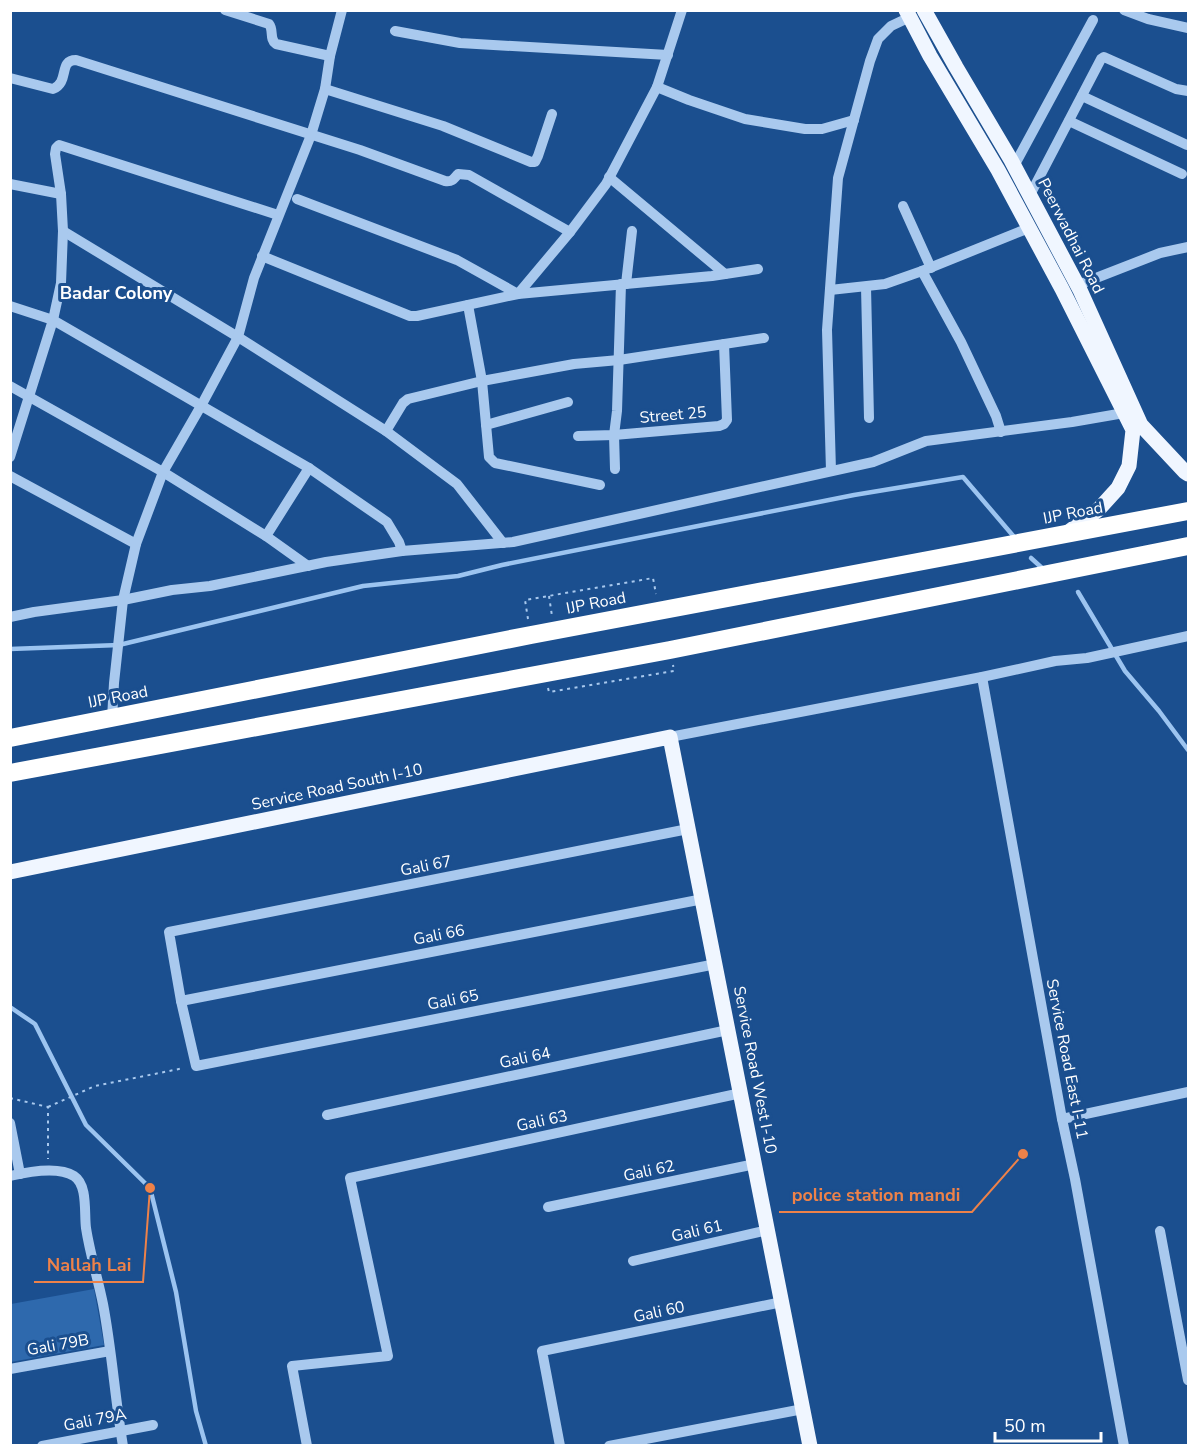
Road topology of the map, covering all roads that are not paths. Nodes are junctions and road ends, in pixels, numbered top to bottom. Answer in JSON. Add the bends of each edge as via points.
{"nodes":[{"id":1,"x":225,"y":10,"type":"edge"},
{"id":2,"x":266,"y":10,"type":"edge"},
{"id":3,"x":342,"y":10,"type":"edge"},
{"id":4,"x":682,"y":10,"type":"edge"},
{"id":5,"x":1124,"y":10,"type":"edge"},
{"id":6,"x":908,"y":14,"type":"edge"},
{"id":7,"x":925,"y":14,"type":"edge"},
{"id":8,"x":1149,"y":15,"type":"edge"},
{"id":9,"x":1093,"y":20,"type":"dead end"},
{"id":10,"x":263,"y":23,"type":"junction"},
{"id":11,"x":1188,"y":28,"type":"edge"},
{"id":12,"x":395,"y":31,"type":"dead end"},
{"id":13,"x":668,"y":55,"type":"junction"},
{"id":14,"x":330,"y":56,"type":"junction"},
{"id":15,"x":10,"y":78,"type":"edge"},
{"id":16,"x":657,"y":87,"type":"junction"},
{"id":17,"x":325,"y":89,"type":"junction"},
{"id":18,"x":1188,"y":91,"type":"edge"},
{"id":19,"x":1082,"y":96,"type":"junction"},
{"id":20,"x":552,"y":114,"type":"dead end"},
{"id":21,"x":854,"y":120,"type":"junction"},
{"id":22,"x":1069,"y":121,"type":"junction"},
{"id":23,"x":311,"y":135,"type":"junction"},
{"id":24,"x":1187,"y":145,"type":"edge"},
{"id":25,"x":1014,"y":165,"type":"junction"},
{"id":26,"x":1182,"y":174,"type":"dead end"},
{"id":27,"x":609,"y":177,"type":"junction"},
{"id":28,"x":10,"y":184,"type":"edge"},
{"id":29,"x":61,"y":194,"type":"junction"},
{"id":30,"x":1030,"y":195,"type":"junction"},
{"id":31,"x":297,"y":199,"type":"dead end"},
{"id":32,"x":903,"y":206,"type":"dead end"},
{"id":33,"x":278,"y":215,"type":"junction"},
{"id":34,"x":1029,"y":228,"type":"junction"},
{"id":35,"x":63,"y":231,"type":"junction"},
{"id":36,"x":632,"y":231,"type":"dead end"},
{"id":37,"x":570,"y":232,"type":"junction"},
{"id":38,"x":1188,"y":247,"type":"edge"},
{"id":39,"x":262,"y":256,"type":"junction"},
{"id":40,"x":758,"y":269,"type":"dead end"},
{"id":41,"x":926,"y":269,"type":"junction"},
{"id":42,"x":725,"y":274,"type":"junction"},
{"id":43,"x":624,"y":284,"type":"junction"},
{"id":44,"x":1078,"y":285,"type":"junction"},
{"id":45,"x":866,"y":287,"type":"junction"},
{"id":46,"x":830,"y":290,"type":"junction"},
{"id":47,"x":518,"y":294,"type":"junction"},
{"id":48,"x":468,"y":304,"type":"junction"},
{"id":49,"x":10,"y":306,"type":"edge"},
{"id":50,"x":53,"y":321,"type":"junction"},
{"id":51,"x":238,"y":337,"type":"junction"},
{"id":52,"x":764,"y":338,"type":"dead end"},
{"id":53,"x":724,"y":344,"type":"junction"},
{"id":54,"x":619,"y":360,"type":"junction"},
{"id":55,"x":482,"y":381,"type":"junction"},
{"id":56,"x":10,"y":386,"type":"edge"},
{"id":57,"x":29,"y":397,"type":"junction"},
{"id":58,"x":568,"y":402,"type":"dead end"},
{"id":59,"x":201,"y":406,"type":"junction"},
{"id":60,"x":1124,"y":413,"type":"junction"},
{"id":61,"x":869,"y":418,"type":"dead end"},
{"id":62,"x":486,"y":425,"type":"junction"},
{"id":63,"x":386,"y":431,"type":"junction"},
{"id":64,"x":1001,"y":432,"type":"junction"},
{"id":65,"x":614,"y":435,"type":"junction"},
{"id":66,"x":578,"y":436,"type":"dead end"},
{"id":67,"x":10,"y":457,"type":"edge"},
{"id":68,"x":309,"y":468,"type":"junction"},
{"id":69,"x":615,"y":469,"type":"dead end"},
{"id":70,"x":831,"y":471,"type":"junction"},
{"id":71,"x":163,"y":472,"type":"junction"},
{"id":72,"x":1188,"y":474,"type":"edge"},
{"id":73,"x":10,"y":476,"type":"edge"},
{"id":74,"x":600,"y":485,"type":"dead end"},
{"id":75,"x":1188,"y":511,"type":"edge"},
{"id":76,"x":1065,"y":535,"type":"junction"},
{"id":77,"x":266,"y":536,"type":"junction"},
{"id":78,"x":503,"y":543,"type":"junction"},
{"id":79,"x":136,"y":544,"type":"junction"},
{"id":80,"x":1188,"y":546,"type":"edge"},
{"id":81,"x":402,"y":551,"type":"junction"},
{"id":82,"x":308,"y":566,"type":"junction"},
{"id":83,"x":123,"y":600,"type":"junction"},
{"id":84,"x":10,"y":617,"type":"edge"},
{"id":85,"x":1188,"y":636,"type":"edge"},
{"id":86,"x":982,"y":677,"type":"junction"},
{"id":87,"x":112,"y":718,"type":"junction"},
{"id":88,"x":670,"y":737,"type":"junction"},
{"id":89,"x":10,"y":738,"type":"edge"},
{"id":90,"x":10,"y":773,"type":"edge"},
{"id":91,"x":688,"y":829,"type":"junction"},
{"id":92,"x":10,"y":872,"type":"edge"},
{"id":93,"x":702,"y":899,"type":"junction"},
{"id":94,"x":716,"y":964,"type":"junction"},
{"id":95,"x":181,"y":1001,"type":"junction"},
{"id":96,"x":728,"y":1030,"type":"junction"},
{"id":97,"x":1188,"y":1092,"type":"edge"},
{"id":98,"x":741,"y":1093,"type":"junction"},
{"id":99,"x":327,"y":1115,"type":"dead end"},
{"id":100,"x":1062,"y":1119,"type":"junction"},
{"id":101,"x":10,"y":1124,"type":"edge"},
{"id":102,"x":755,"y":1164,"type":"junction"},
{"id":103,"x":15,"y":1175,"type":"edge"},
{"id":104,"x":548,"y":1207,"type":"dead end"},
{"id":105,"x":768,"y":1230,"type":"junction"},
{"id":106,"x":1160,"y":1231,"type":"dead end"},
{"id":107,"x":633,"y":1261,"type":"dead end"},
{"id":108,"x":782,"y":1302,"type":"junction"},
{"id":109,"x":1186,"y":1350,"type":"edge"},
{"id":110,"x":110,"y":1351,"type":"junction"},
{"id":111,"x":10,"y":1369,"type":"edge"},
{"id":112,"x":1188,"y":1380,"type":"edge"},
{"id":113,"x":803,"y":1409,"type":"junction"},
{"id":114,"x":153,"y":1425,"type":"dead end"},
{"id":115,"x":120,"y":1431,"type":"junction"},
{"id":116,"x":42,"y":1446,"type":"edge"},
{"id":117,"x":123,"y":1446,"type":"edge"},
{"id":118,"x":307,"y":1446,"type":"edge"},
{"id":119,"x":560,"y":1446,"type":"edge"},
{"id":120,"x":609,"y":1446,"type":"edge"},
{"id":121,"x":810,"y":1446,"type":"edge"},
{"id":122,"x":1124,"y":1446,"type":"edge"}],
"edges":[{"from":1,"to":10,"type":"street"},
{"from":2,"to":10,"type":"street"},
{"from":3,"to":14,"type":"street"},
{"from":4,"to":13,"type":"street"},
{"from":5,"to":8,"type":"street"},
{"from":6,"to":7,"type":"main road"},
{"from":6,"to":21,"type":"street","via":[[878,39]]},
{"from":6,"to":34,"type":"main road"},
{"from":7,"to":25,"type":"main road","name":"Peerwadhai Road"},
{"from":8,"to":11,"type":"street"},
{"from":9,"to":25,"type":"street"},
{"from":10,"to":14,"type":"street","via":[[271,25],[276,44]]},
{"from":12,"to":13,"type":"street","via":[[460,43]]},
{"from":13,"to":16,"type":"street"},
{"from":14,"to":17,"type":"street"},
{"from":15,"to":23,"type":"street","via":[[53,88],[62,81],[67,63],[76,60]]},
{"from":16,"to":21,"type":"street","via":[[745,119],[805,129],[822,129]]},
{"from":16,"to":27,"type":"street"},
{"from":17,"to":20,"type":"street","via":[[442,126],[531,162],[538,156]]},
{"from":17,"to":23,"type":"street"},
{"from":18,"to":19,"type":"street","via":[[1104,57]]},
{"from":19,"to":22,"type":"street"},
{"from":19,"to":24,"type":"street"},
{"from":21,"to":46,"type":"street","via":[[837,178]]},
{"from":22,"to":26,"type":"street"},
{"from":22,"to":30,"type":"street"},
{"from":23,"to":33,"type":"street"},
{"from":23,"to":37,"type":"street","via":[[445,181],[450,182],[458,174],[469,176]]},
{"from":25,"to":30,"type":"main road","name":"Peerwadhai Road"},
{"from":27,"to":37,"type":"street"},
{"from":27,"to":42,"type":"street"},
{"from":28,"to":29,"type":"street"},
{"from":29,"to":33,"type":"street","via":[[55,154],[59,145]]},
{"from":29,"to":35,"type":"street"},
{"from":30,"to":44,"type":"main road","name":"Peerwadhai Road"},
{"from":31,"to":47,"type":"street","via":[[457,260]]},
{"from":32,"to":41,"type":"street"},
{"from":33,"to":39,"type":"street"},
{"from":34,"to":41,"type":"street"},
{"from":34,"to":60,"type":"main road"},
{"from":35,"to":50,"type":"street","via":[[61,283]]},
{"from":35,"to":51,"type":"street"},
{"from":36,"to":43,"type":"street"},
{"from":37,"to":47,"type":"street"},
{"from":38,"to":44,"type":"street","via":[[1160,253]]},
{"from":39,"to":48,"type":"street","via":[[410,316]]},
{"from":39,"to":51,"type":"street"},
{"from":40,"to":42,"type":"street"},
{"from":41,"to":45,"type":"street"},
{"from":41,"to":64,"type":"street"},
{"from":42,"to":43,"type":"street"},
{"from":43,"to":47,"type":"street"},
{"from":43,"to":54,"type":"street"},
{"from":44,"to":72,"type":"main road","name":"Peerwadhai Road","via":[[1141,425]]},
{"from":45,"to":46,"type":"street"},
{"from":45,"to":61,"type":"street"},
{"from":46,"to":70,"type":"street","via":[[827,330]]},
{"from":47,"to":48,"type":"street"},
{"from":48,"to":55,"type":"street"},
{"from":49,"to":50,"type":"street"},
{"from":50,"to":57,"type":"street"},
{"from":50,"to":59,"type":"street"},
{"from":51,"to":59,"type":"street"},
{"from":51,"to":63,"type":"street"},
{"from":52,"to":53,"type":"street"},
{"from":53,"to":54,"type":"street"},
{"from":53,"to":65,"type":"street","name":"Street 25","via":[[724,424]]},
{"from":54,"to":55,"type":"street"},
{"from":54,"to":65,"type":"street"},
{"from":55,"to":62,"type":"street"},
{"from":55,"to":63,"type":"street","via":[[408,399]]},
{"from":56,"to":57,"type":"street"},
{"from":57,"to":67,"type":"street"},
{"from":57,"to":71,"type":"street"},
{"from":58,"to":62,"type":"street"},
{"from":59,"to":68,"type":"street"},
{"from":59,"to":71,"type":"street"},
{"from":60,"to":64,"type":"street"},
{"from":60,"to":76,"type":"main road","via":[[1133,430],[1129,466],[1119,488]]},
{"from":62,"to":74,"type":"street","via":[[489,458],[495,463]]},
{"from":63,"to":78,"type":"street","via":[[457,484]]},
{"from":64,"to":70,"type":"street","via":[[926,441],[873,462]]},
{"from":65,"to":66,"type":"street","name":"Street 25"},
{"from":65,"to":69,"type":"street"},
{"from":68,"to":77,"type":"street"},
{"from":68,"to":81,"type":"street","via":[[387,522]]},
{"from":70,"to":78,"type":"street"},
{"from":71,"to":77,"type":"street"},
{"from":71,"to":79,"type":"street"},
{"from":73,"to":79,"type":"street"},
{"from":75,"to":76,"type":"highway","name":"IJP Road"},
{"from":76,"to":87,"type":"highway","name":"IJP Road"},
{"from":77,"to":82,"type":"street"},
{"from":78,"to":81,"type":"street"},
{"from":79,"to":83,"type":"street"},
{"from":80,"to":90,"type":"highway","via":[[670,650]]},
{"from":81,"to":82,"type":"street"},
{"from":82,"to":83,"type":"street"},
{"from":83,"to":84,"type":"street"},
{"from":83,"to":87,"type":"street"},
{"from":85,"to":86,"type":"street"},
{"from":86,"to":88,"type":"street"},
{"from":86,"to":100,"type":"street","name":"Service Road East I-11"},
{"from":87,"to":89,"type":"highway","name":"IJP Road"},
{"from":88,"to":91,"type":"main road","name":"Service Road West I-10"},
{"from":88,"to":92,"type":"main road","name":"Service Road South I-10"},
{"from":91,"to":93,"type":"main road","name":"Service Road West I-10"},
{"from":91,"to":95,"type":"street","name":"Gali 67","via":[[169,932]]},
{"from":93,"to":94,"type":"main road","name":"Service Road West I-10"},
{"from":93,"to":95,"type":"street","name":"Gali 66"},
{"from":94,"to":95,"type":"street","name":"Gali 65","via":[[196,1066]]},
{"from":94,"to":96,"type":"main road","name":"Service Road West I-10"},
{"from":96,"to":98,"type":"main road","name":"Service Road West I-10"},
{"from":96,"to":99,"type":"street","name":"Gali 64"},
{"from":97,"to":100,"type":"street"},
{"from":98,"to":102,"type":"main road","name":"Service Road West I-10"},
{"from":98,"to":118,"type":"street","name":"Gali 63","via":[[350,1178],[388,1356],[292,1366]]},
{"from":100,"to":122,"type":"street","name":"Service Road East I-11"},
{"from":101,"to":103,"type":"street"},
{"from":102,"to":104,"type":"street","name":"Gali 62"},
{"from":102,"to":105,"type":"main road","name":"Service Road West I-10"},
{"from":103,"to":110,"type":"street","via":[[48,1170],[76,1177],[85,1201],[86,1227]]},
{"from":105,"to":107,"type":"street","name":"Gali 61"},
{"from":105,"to":108,"type":"main road","name":"Service Road West I-10"},
{"from":106,"to":109,"type":"street"},
{"from":108,"to":113,"type":"main road","name":"Service Road West I-10"},
{"from":108,"to":119,"type":"street","name":"Gali 60","via":[[542,1351]]},
{"from":109,"to":112,"type":"street"},
{"from":110,"to":111,"type":"street","name":"Gali 79B"},
{"from":110,"to":115,"type":"street"},
{"from":113,"to":120,"type":"street"},
{"from":113,"to":121,"type":"main road","name":"Service Road West I-10"},
{"from":114,"to":115,"type":"street","name":"Gali 79A"},
{"from":115,"to":116,"type":"street","name":"Gali 79A"},
{"from":115,"to":117,"type":"street"}]}
